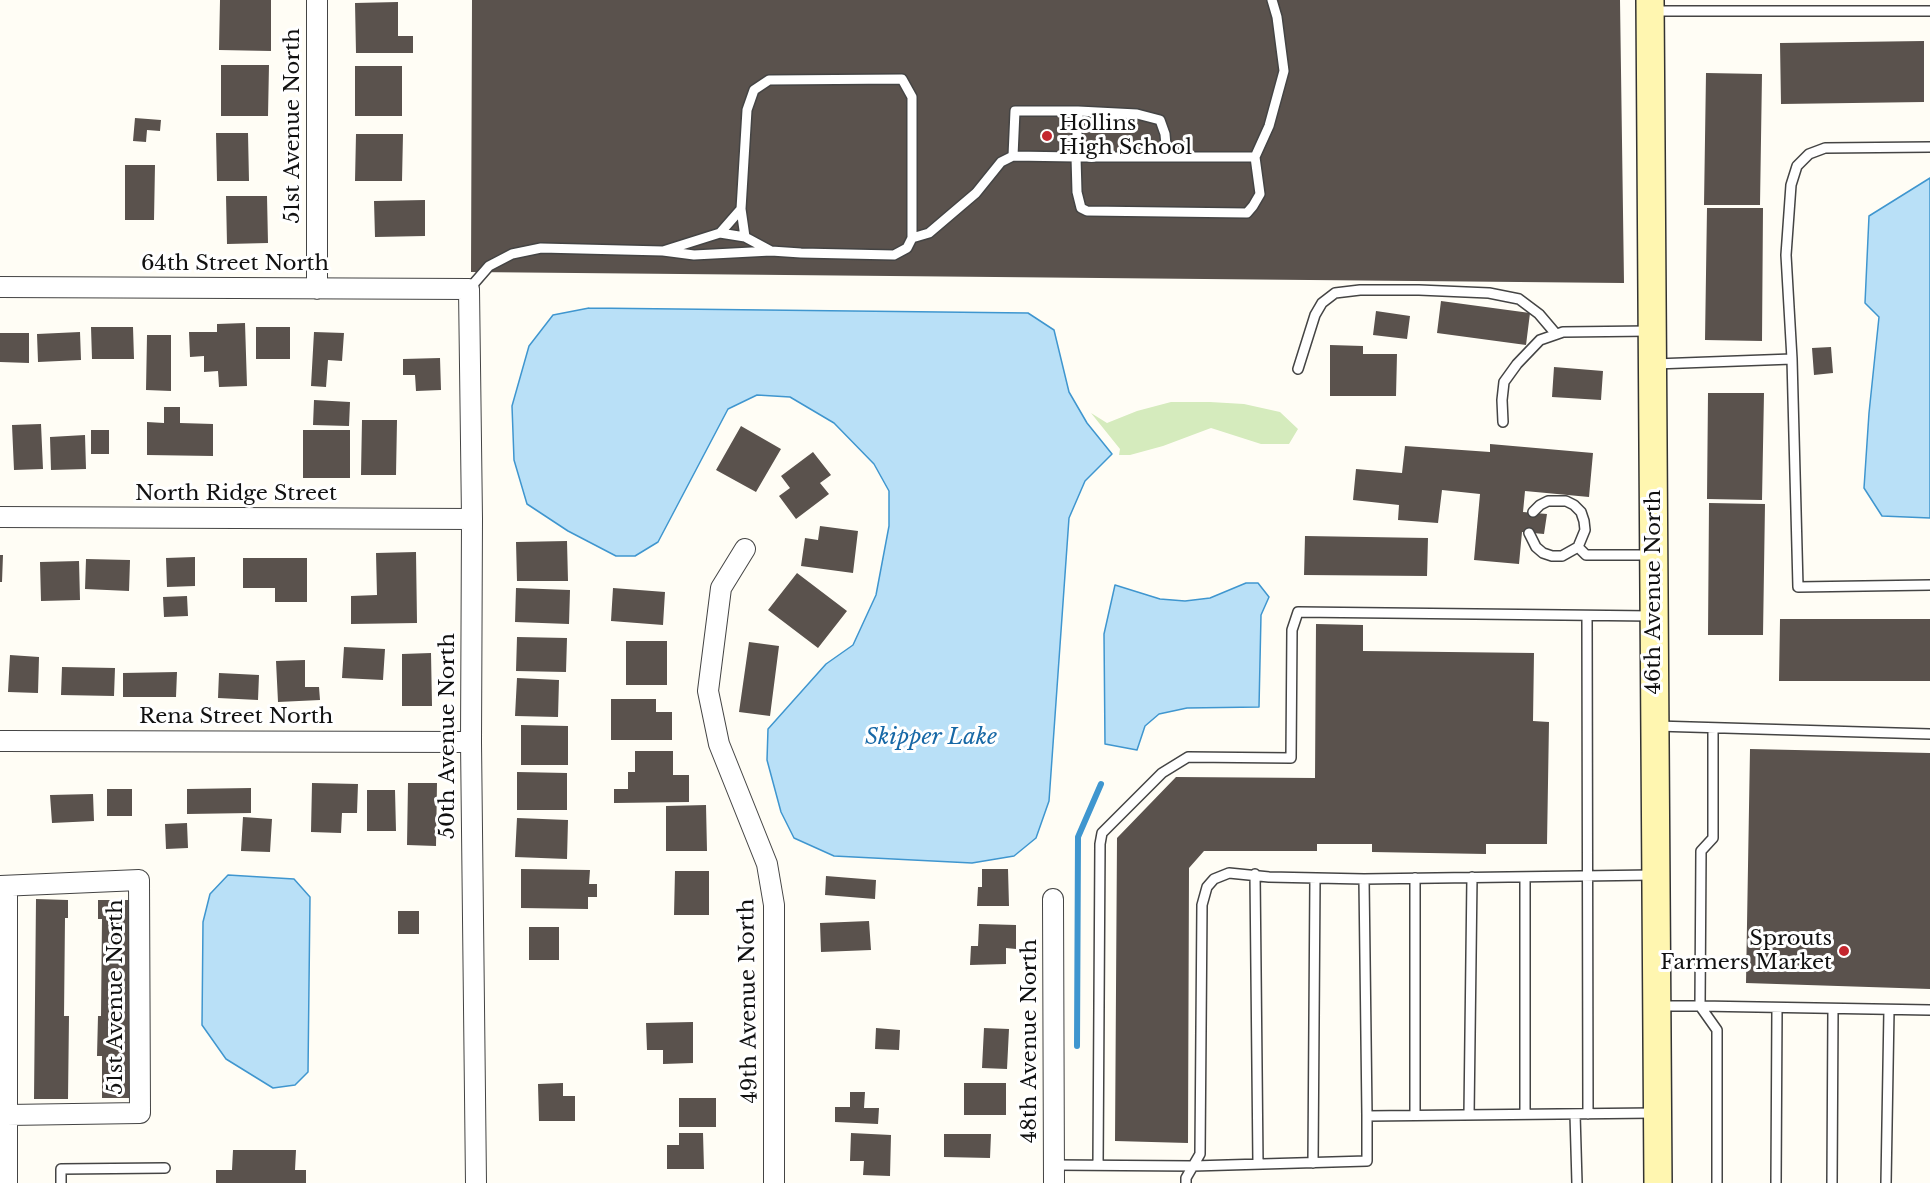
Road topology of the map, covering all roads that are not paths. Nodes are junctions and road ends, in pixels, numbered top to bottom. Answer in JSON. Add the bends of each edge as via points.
{"nodes":[{"id":1,"x":317,"y":0,"type":"edge"},
{"id":2,"x":1272,"y":0,"type":"edge"},
{"id":3,"x":1650,"y":6,"type":"edge"},
{"id":4,"x":1930,"y":11,"type":"edge"},
{"id":5,"x":1078,"y":111,"type":"junction"},
{"id":6,"x":1930,"y":147,"type":"edge"},
{"id":7,"x":1012,"y":156,"type":"junction"},
{"id":8,"x":1076,"y":157,"type":"junction"},
{"id":9,"x":1167,"y":157,"type":"junction"},
{"id":10,"x":1255,"y":157,"type":"junction"},
{"id":11,"x":741,"y":209,"type":"junction"},
{"id":12,"x":720,"y":233,"type":"junction"},
{"id":13,"x":745,"y":237,"type":"junction"},
{"id":14,"x":912,"y":238,"type":"junction"},
{"id":15,"x":663,"y":250,"type":"junction"},
{"id":16,"x":771,"y":251,"type":"junction"},
{"id":17,"x":0,"y":287,"type":"edge"},
{"id":18,"x":317,"y":289,"type":"junction"},
{"id":19,"x":469,"y":289,"type":"junction"},
{"id":20,"x":1652,"y":332,"type":"junction"},
{"id":21,"x":1556,"y":334,"type":"junction"},
{"id":22,"x":1792,"y":359,"type":"junction"},
{"id":23,"x":1652,"y":364,"type":"junction"},
{"id":24,"x":1298,"y":369,"type":"dead end"},
{"id":25,"x":1503,"y":422,"type":"dead end"},
{"id":26,"x":1533,"y":513,"type":"dead end"},
{"id":27,"x":0,"y":517,"type":"edge"},
{"id":28,"x":472,"y":519,"type":"junction"},
{"id":29,"x":1529,"y":533,"type":"dead end"},
{"id":30,"x":1578,"y":547,"type":"junction"},
{"id":31,"x":745,"y":549,"type":"dead end"},
{"id":32,"x":1654,"y":555,"type":"junction"},
{"id":33,"x":1930,"y":585,"type":"edge"},
{"id":34,"x":1587,"y":616,"type":"junction"},
{"id":35,"x":1654,"y":616,"type":"junction"},
{"id":36,"x":1655,"y":726,"type":"junction"},
{"id":37,"x":1713,"y":728,"type":"junction"},
{"id":38,"x":1930,"y":734,"type":"edge"},
{"id":39,"x":0,"y":741,"type":"edge"},
{"id":40,"x":471,"y":742,"type":"junction"},
{"id":41,"x":1255,"y":874,"type":"junction"},
{"id":42,"x":1656,"y":875,"type":"junction"},
{"id":43,"x":1587,"y":876,"type":"junction"},
{"id":44,"x":1525,"y":877,"type":"junction"},
{"id":45,"x":1315,"y":878,"type":"junction"},
{"id":46,"x":1415,"y":878,"type":"junction"},
{"id":47,"x":1472,"y":878,"type":"junction"},
{"id":48,"x":1364,"y":879,"type":"junction"},
{"id":49,"x":4,"y":886,"type":"edge"},
{"id":50,"x":1053,"y":899,"type":"dead end"},
{"id":51,"x":1656,"y":1006,"type":"junction"},
{"id":52,"x":1700,"y":1006,"type":"junction"},
{"id":53,"x":1778,"y":1008,"type":"junction"},
{"id":54,"x":1833,"y":1009,"type":"junction"},
{"id":55,"x":1889,"y":1010,"type":"junction"},
{"id":56,"x":1930,"y":1010,"type":"edge"},
{"id":57,"x":1657,"y":1113,"type":"junction"},
{"id":58,"x":7,"y":1114,"type":"junction"},
{"id":59,"x":1525,"y":1114,"type":"junction"},
{"id":60,"x":1575,"y":1114,"type":"junction"},
{"id":61,"x":1588,"y":1114,"type":"junction"},
{"id":62,"x":1415,"y":1115,"type":"junction"},
{"id":63,"x":1469,"y":1115,"type":"junction"},
{"id":64,"x":1367,"y":1116,"type":"junction"},
{"id":65,"x":3,"y":1141,"type":"edge"},
{"id":66,"x":1313,"y":1163,"type":"junction"},
{"id":67,"x":1258,"y":1164,"type":"junction"},
{"id":68,"x":1098,"y":1165,"type":"junction"},
{"id":69,"x":1193,"y":1166,"type":"junction"},
{"id":70,"x":165,"y":1168,"type":"dead end"},
{"id":71,"x":1054,"y":1174,"type":"edge"},
{"id":72,"x":7,"y":1183,"type":"edge"},
{"id":73,"x":61,"y":1183,"type":"edge"},
{"id":74,"x":476,"y":1183,"type":"edge"},
{"id":75,"x":774,"y":1183,"type":"edge"},
{"id":76,"x":1186,"y":1183,"type":"edge"},
{"id":77,"x":1576,"y":1183,"type":"edge"},
{"id":78,"x":1658,"y":1183,"type":"edge"},
{"id":79,"x":1717,"y":1183,"type":"edge"},
{"id":80,"x":1776,"y":1183,"type":"edge"},
{"id":81,"x":1832,"y":1183,"type":"edge"},
{"id":82,"x":1886,"y":1183,"type":"edge"}],
"edges":[{"from":1,"to":18,"type":"street","name":"51st Avenue North"},
{"from":2,"to":10,"type":"lane","via":[[1284,71],[1269,126]]},
{"from":3,"to":4,"type":"lane"},
{"from":3,"to":20,"type":"street","name":"46th Avenue North"},
{"from":5,"to":7,"type":"lane","via":[[1015,111]]},
{"from":5,"to":8,"type":"lane"},
{"from":5,"to":9,"type":"lane","via":[[1137,114],[1160,120]]},
{"from":6,"to":22,"type":"lane","via":[[1825,148],[1809,154],[1797,166],[1791,185],[1786,255]]},
{"from":7,"to":8,"type":"lane"},
{"from":7,"to":14,"type":"lane","via":[[1001,162],[976,193],[929,233]]},
{"from":8,"to":9,"type":"lane"},
{"from":8,"to":10,"type":"lane","via":[[1077,192],[1081,208],[1087,211],[1247,213],[1260,194]]},
{"from":9,"to":10,"type":"lane"},
{"from":11,"to":12,"type":"lane"},
{"from":11,"to":13,"type":"lane"},
{"from":11,"to":14,"type":"lane","via":[[747,110],[754,90],[769,80],[902,79],[912,97]]},
{"from":12,"to":13,"type":"lane"},
{"from":12,"to":15,"type":"lane"},
{"from":13,"to":16,"type":"lane"},
{"from":14,"to":16,"type":"lane","via":[[907,248],[894,255]]},
{"from":15,"to":16,"type":"lane","via":[[694,255]]},
{"from":15,"to":19,"type":"lane","via":[[541,248],[512,254],[489,266]]},
{"from":17,"to":18,"type":"street","name":"64th Street North"},
{"from":18,"to":19,"type":"street","name":"64th Street North"},
{"from":19,"to":28,"type":"street","name":"50th Avenue North"},
{"from":20,"to":21,"type":"lane"},
{"from":20,"to":23,"type":"street","name":"46th Avenue North"},
{"from":21,"to":24,"type":"lane","via":[[1519,298],[1419,290],[1335,293],[1315,315]]},
{"from":21,"to":25,"type":"lane","via":[[1540,340],[1508,374],[1502,399]]},
{"from":22,"to":23,"type":"lane"},
{"from":22,"to":33,"type":"lane","via":[[1798,586]]},
{"from":23,"to":32,"type":"street","name":"46th Avenue North"},
{"from":26,"to":30,"type":"lane","via":[[1548,501],[1575,505],[1586,530]]},
{"from":27,"to":28,"type":"street","name":"North Ridge Street"},
{"from":28,"to":40,"type":"street","name":"50th Avenue North"},
{"from":29,"to":30,"type":"lane","via":[[1536,547],[1552,556],[1562,556]]},
{"from":30,"to":32,"type":"lane","via":[[1586,555]]},
{"from":31,"to":75,"type":"street","name":"49th Avenue North","via":[[721,588],[708,691],[719,744],[767,864],[774,905]]},
{"from":32,"to":35,"type":"street","name":"46th Avenue North"},
{"from":34,"to":35,"type":"lane"},
{"from":34,"to":43,"type":"lane"},
{"from":34,"to":68,"type":"lane","via":[[1298,612],[1292,630],[1291,758],[1188,757],[1162,773],[1102,833]]},
{"from":35,"to":36,"type":"street","name":"46th Avenue North"},
{"from":36,"to":37,"type":"lane"},
{"from":36,"to":42,"type":"street","name":"46th Avenue North"},
{"from":37,"to":38,"type":"lane"},
{"from":37,"to":52,"type":"lane","via":[[1713,838],[1701,851]]},
{"from":39,"to":40,"type":"street","name":"Rena Street North"},
{"from":40,"to":74,"type":"street","name":"50th Avenue North"},
{"from":41,"to":45,"type":"lane"},
{"from":41,"to":67,"type":"lane"},
{"from":41,"to":69,"type":"lane","via":[[1229,873],[1214,879],[1206,887],[1202,905],[1200,1154]]},
{"from":42,"to":43,"type":"lane"},
{"from":42,"to":51,"type":"street","name":"46th Avenue North"},
{"from":43,"to":44,"type":"lane"},
{"from":43,"to":61,"type":"lane"},
{"from":44,"to":47,"type":"lane"},
{"from":44,"to":59,"type":"lane"},
{"from":45,"to":48,"type":"lane"},
{"from":45,"to":66,"type":"lane"},
{"from":46,"to":47,"type":"lane"},
{"from":46,"to":48,"type":"lane"},
{"from":46,"to":62,"type":"lane"},
{"from":47,"to":63,"type":"lane"},
{"from":48,"to":64,"type":"lane"},
{"from":49,"to":58,"type":"street"},
{"from":49,"to":58,"type":"street","name":"51st Avenue North","via":[[140,880],[140,1113]]},
{"from":50,"to":71,"type":"street","name":"48th Avenue North"},
{"from":51,"to":52,"type":"lane"},
{"from":51,"to":57,"type":"street","name":"46th Avenue North"},
{"from":52,"to":53,"type":"lane"},
{"from":52,"to":79,"type":"lane","via":[[1717,1030]]},
{"from":53,"to":54,"type":"lane"},
{"from":53,"to":80,"type":"lane"},
{"from":54,"to":55,"type":"lane"},
{"from":54,"to":81,"type":"lane"},
{"from":55,"to":56,"type":"lane"},
{"from":55,"to":82,"type":"lane"},
{"from":57,"to":61,"type":"lane"},
{"from":57,"to":78,"type":"street","name":"46th Avenue North"},
{"from":58,"to":65,"type":"street"},
{"from":59,"to":60,"type":"lane"},
{"from":59,"to":63,"type":"lane"},
{"from":60,"to":61,"type":"lane"},
{"from":60,"to":77,"type":"lane"},
{"from":62,"to":63,"type":"lane"},
{"from":62,"to":64,"type":"lane"},
{"from":64,"to":66,"type":"lane","via":[[1367,1161]]},
{"from":65,"to":72,"type":"street"},
{"from":66,"to":67,"type":"lane"},
{"from":67,"to":69,"type":"lane"},
{"from":68,"to":69,"type":"lane"},
{"from":68,"to":71,"type":"lane"},
{"from":69,"to":76,"type":"lane"},
{"from":70,"to":73,"type":"lane","via":[[61,1169]]}]}
